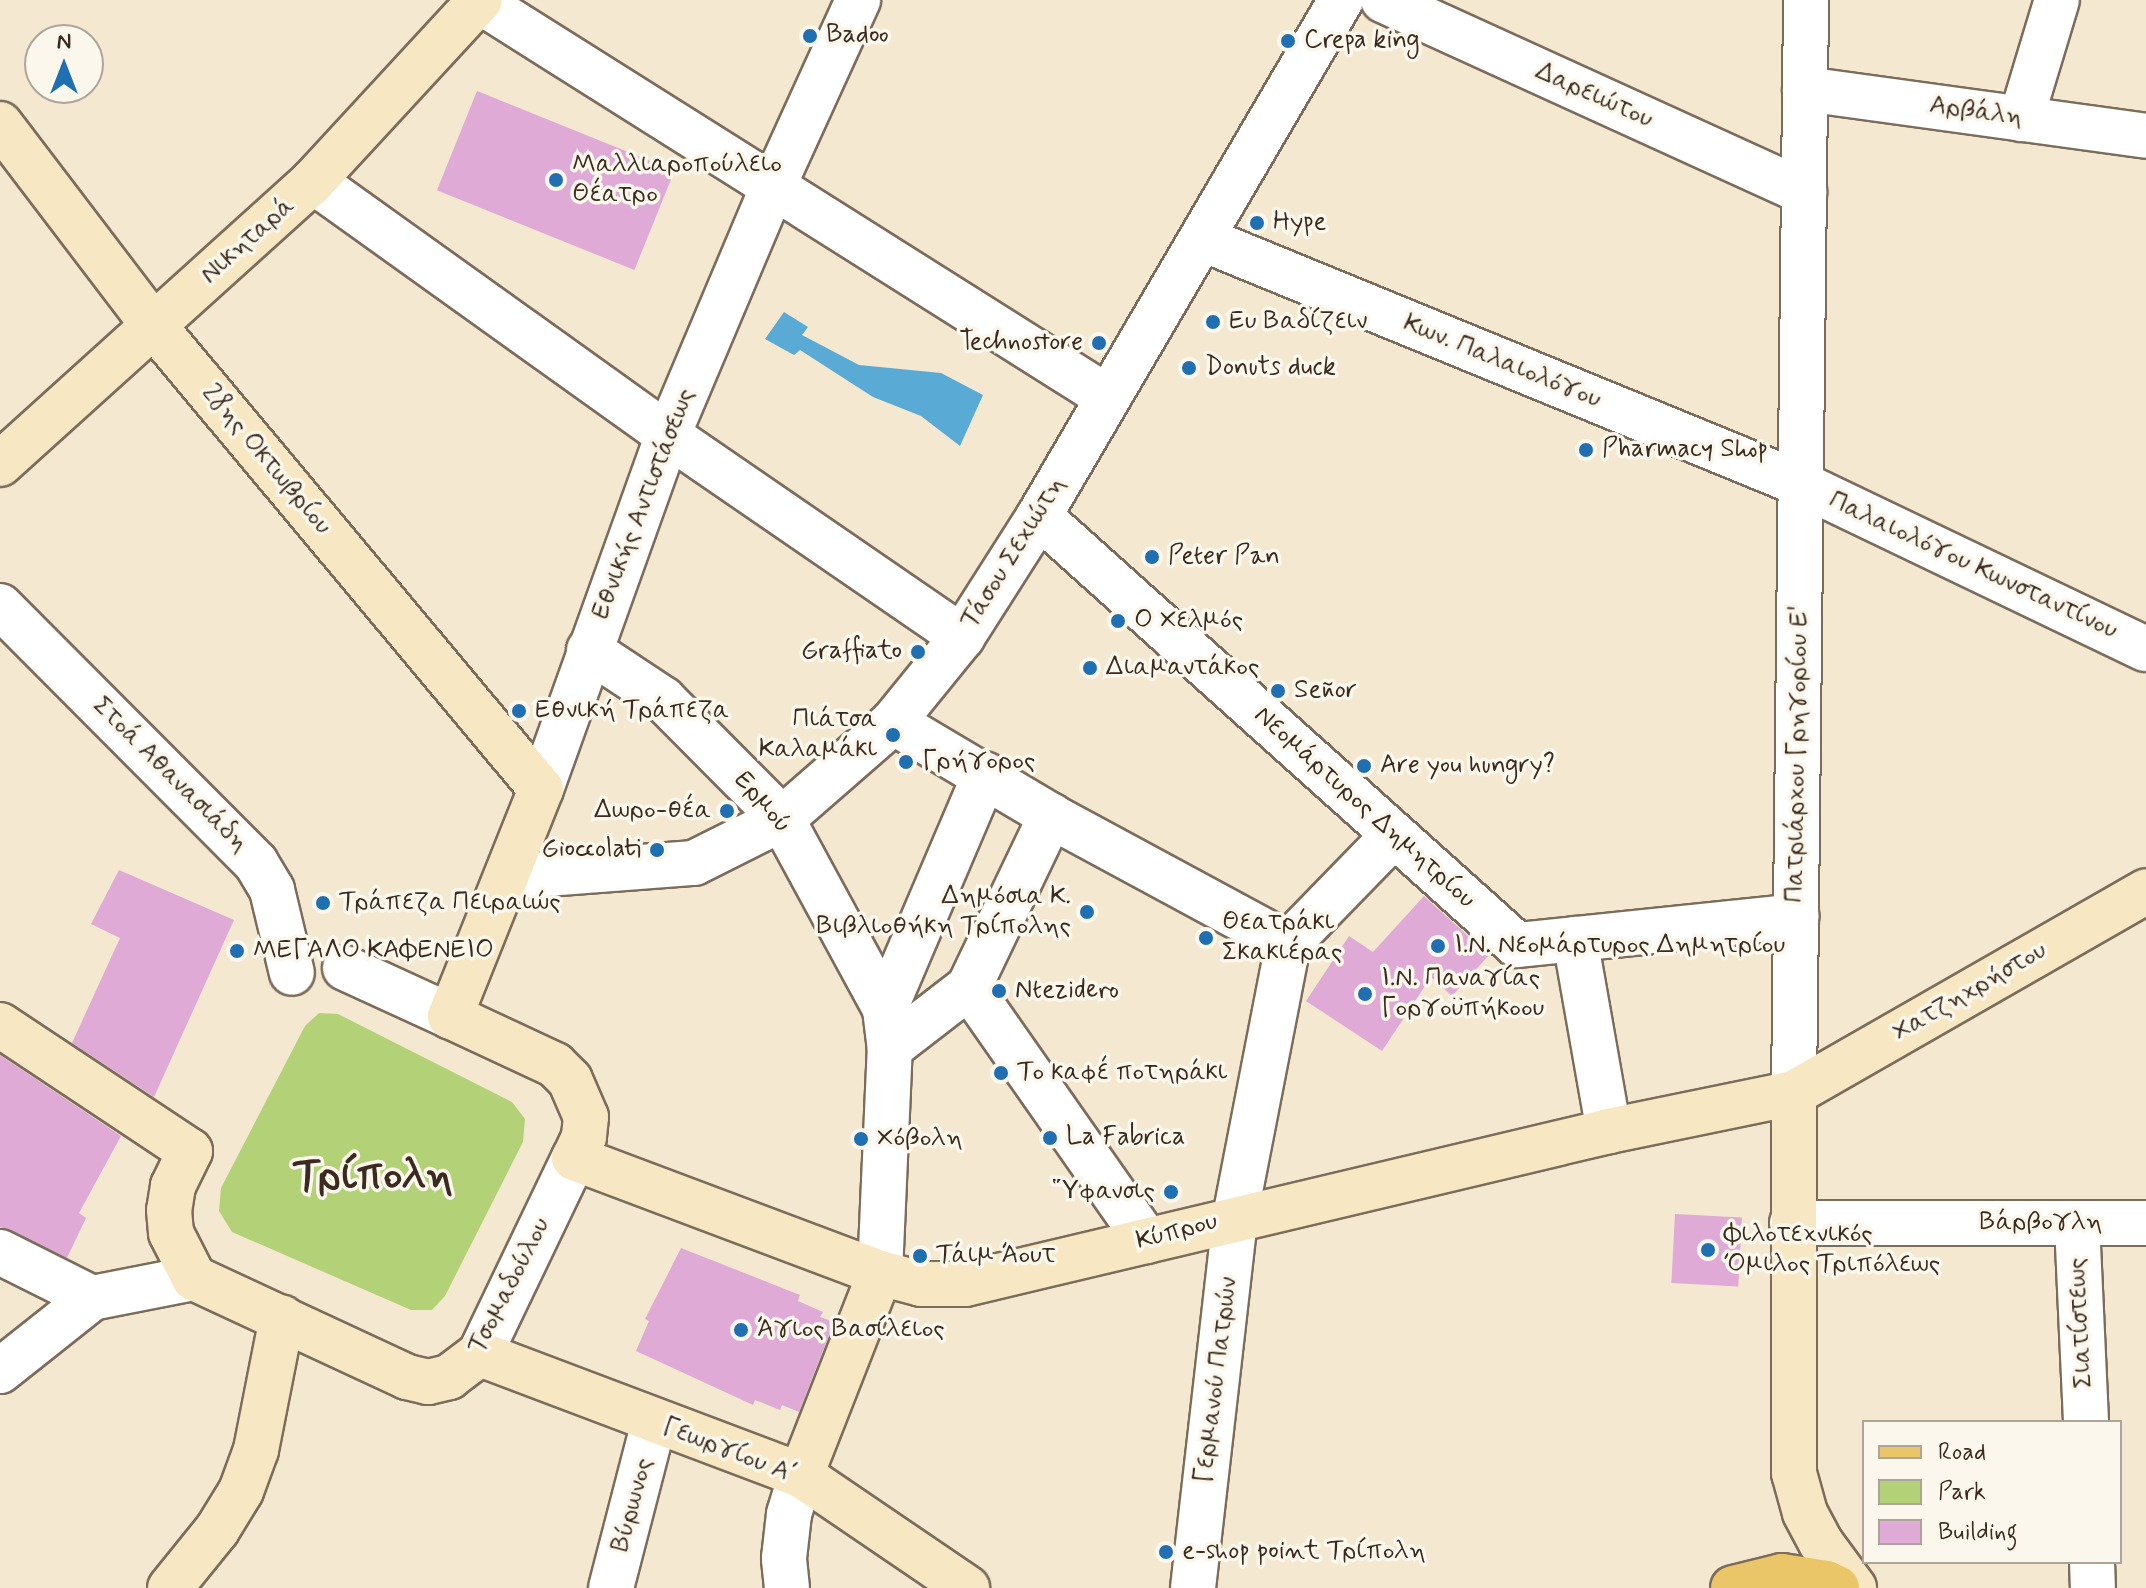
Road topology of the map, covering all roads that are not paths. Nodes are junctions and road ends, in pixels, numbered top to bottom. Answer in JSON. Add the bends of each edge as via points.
{"nodes":[{"id":1,"x":479,"y":0,"type":"edge"},
{"id":2,"x":858,"y":0,"type":"edge"},
{"id":3,"x":1341,"y":0,"type":"edge"},
{"id":4,"x":1383,"y":0,"type":"edge"},
{"id":5,"x":1806,"y":0,"type":"edge"},
{"id":6,"x":2057,"y":0,"type":"edge"},
{"id":7,"x":1805,"y":89,"type":"junction"},
{"id":8,"x":2021,"y":119,"type":"junction"},
{"id":9,"x":0,"y":124,"type":"edge"},
{"id":10,"x":2146,"y":136,"type":"edge"},
{"id":11,"x":313,"y":181,"type":"junction"},
{"id":12,"x":772,"y":189,"type":"junction"},
{"id":13,"x":1804,"y":192,"type":"junction"},
{"id":14,"x":1203,"y":239,"type":"junction"},
{"id":15,"x":154,"y":326,"type":"junction"},
{"id":16,"x":1107,"y":397,"type":"junction"},
{"id":17,"x":668,"y":435,"type":"junction"},
{"id":18,"x":0,"y":464,"type":"edge"},
{"id":19,"x":1801,"y":484,"type":"junction"},
{"id":20,"x":1039,"y":516,"type":"junction"},
{"id":21,"x":0,"y":606,"type":"edge"},
{"id":22,"x":962,"y":637,"type":"junction"},
{"id":23,"x":2146,"y":649,"type":"edge"},
{"id":24,"x":589,"y":650,"type":"junction"},
{"id":25,"x":893,"y":722,"type":"junction"},
{"id":26,"x":985,"y":774,"type":"junction"},
{"id":27,"x":541,"y":789,"type":"junction"},
{"id":28,"x":1051,"y":816,"type":"junction"},
{"id":29,"x":782,"y":819,"type":"junction"},
{"id":30,"x":1394,"y":835,"type":"junction"},
{"id":31,"x":507,"y":877,"type":"junction"},
{"id":32,"x":2146,"y":891,"type":"edge"},
{"id":33,"x":1796,"y":916,"type":"junction"},
{"id":34,"x":1575,"y":939,"type":"junction"},
{"id":35,"x":1288,"y":944,"type":"junction"},
{"id":36,"x":345,"y":968,"type":"dead end"},
{"id":37,"x":292,"y":973,"type":"dead end"},
{"id":38,"x":969,"y":987,"type":"junction"},
{"id":39,"x":450,"y":1016,"type":"junction"},
{"id":40,"x":0,"y":1025,"type":"edge"},
{"id":41,"x":888,"y":1028,"type":"junction"},
{"id":42,"x":1794,"y":1093,"type":"junction"},
{"id":43,"x":1609,"y":1131,"type":"junction"},
{"id":44,"x":574,"y":1158,"type":"junction"},
{"id":45,"x":1235,"y":1217,"type":"junction"},
{"id":46,"x":1792,"y":1223,"type":"junction"},
{"id":47,"x":2077,"y":1223,"type":"junction"},
{"id":48,"x":2146,"y":1223,"type":"edge"},
{"id":49,"x":1147,"y":1241,"type":"junction"},
{"id":50,"x":0,"y":1252,"type":"edge"},
{"id":51,"x":880,"y":1273,"type":"junction"},
{"id":52,"x":194,"y":1278,"type":"junction"},
{"id":53,"x":92,"y":1298,"type":"junction"},
{"id":54,"x":282,"y":1318,"type":"junction"},
{"id":55,"x":480,"y":1354,"type":"junction"},
{"id":56,"x":0,"y":1371,"type":"edge"},
{"id":57,"x":2086,"y":1420,"type":"edge"},
{"id":58,"x":654,"y":1422,"type":"junction"},
{"id":59,"x":801,"y":1475,"type":"junction"},
{"id":60,"x":2092,"y":1564,"type":"edge"},
{"id":61,"x":170,"y":1588,"type":"edge"},
{"id":62,"x":611,"y":1588,"type":"edge"},
{"id":63,"x":787,"y":1588,"type":"edge"},
{"id":64,"x":967,"y":1588,"type":"edge"},
{"id":65,"x":1193,"y":1588,"type":"edge"},
{"id":66,"x":1733,"y":1588,"type":"edge"},
{"id":67,"x":1837,"y":1588,"type":"edge"},
{"id":68,"x":1854,"y":1588,"type":"edge"},
{"id":69,"x":2093,"y":1588,"type":"edge"}],
"edges":[{"from":1,"to":11,"type":"main road","name":"Νικηταρά"},
{"from":1,"to":12,"type":"street"},
{"from":2,"to":12,"type":"street","name":"Εθνικής Αντιστάσεως"},
{"from":3,"to":14,"type":"street","name":"Τάσου Σεχιώτη"},
{"from":4,"to":13,"type":"street","name":"Δαρειώτου"},
{"from":5,"to":7,"type":"street","name":"Πατριάρχου Γρηγορίου Ε'"},
{"from":6,"to":8,"type":"street"},
{"from":7,"to":8,"type":"street","name":"Αρβάλη"},
{"from":7,"to":13,"type":"street","name":"Πατριάρχου Γρηγορίου Ε'"},
{"from":8,"to":10,"type":"street","name":"Αρβάλη"},
{"from":9,"to":15,"type":"main road","name":"28ης Οκτωβρίου"},
{"from":11,"to":15,"type":"main road","name":"Νικηταρά"},
{"from":11,"to":17,"type":"street"},
{"from":12,"to":16,"type":"street"},
{"from":12,"to":17,"type":"street","name":"Εθνικής Αντιστάσεως"},
{"from":13,"to":19,"type":"street","name":"Πατριάρχου Γρηγορίου Ε'"},
{"from":14,"to":16,"type":"street","name":"Τάσου Σεχιώτη"},
{"from":14,"to":19,"type":"street","name":"Κων. Παλαιολόγου"},
{"from":15,"to":18,"type":"main road","name":"Νικηταρά"},
{"from":15,"to":27,"type":"main road","name":"28ης Οκτωβρίου"},
{"from":16,"to":20,"type":"street","name":"Τάσου Σεχιώτη"},
{"from":17,"to":22,"type":"street"},
{"from":17,"to":24,"type":"street","name":"Εθνικής Αντιστάσεως"},
{"from":19,"to":23,"type":"street","name":"Παλαιολόγου Κωνσταντίνου"},
{"from":19,"to":33,"type":"street","name":"Πατριάρχου Γρηγορίου Ε'"},
{"from":20,"to":22,"type":"street","name":"Τάσου Σεχιώτη"},
{"from":20,"to":30,"type":"street","name":"Νεομάρτυρος Δημητρίου"},
{"from":21,"to":37,"type":"street","name":"Στοά Αθανασιάδη","via":[[256,863],[272,890]]},
{"from":22,"to":25,"type":"street","name":"Τάσου Σεχιώτη"},
{"from":24,"to":27,"type":"street","name":"Εθνικής Αντιστάσεως"},
{"from":24,"to":29,"type":"street","name":"Ερμού","via":[[663,699]]},
{"from":25,"to":26,"type":"street"},
{"from":25,"to":29,"type":"street","name":"Τάσου Σεχιώτη"},
{"from":26,"to":28,"type":"street"},
{"from":26,"to":41,"type":"street"},
{"from":27,"to":31,"type":"main road","name":"Εθνικής Αντιστάσεως"},
{"from":28,"to":35,"type":"street"},
{"from":28,"to":38,"type":"street"},
{"from":29,"to":31,"type":"street","name":"Τάσου Σεχιώτη","via":[[694,863]]},
{"from":29,"to":41,"type":"street","name":"Ερμού"},
{"from":30,"to":34,"type":"street","name":"Νεομάρτυρος Δημητρίου","via":[[1517,945]]},
{"from":30,"to":35,"type":"street"},
{"from":31,"to":39,"type":"main road","name":"Εθνικής Αντιστάσεως"},
{"from":32,"to":42,"type":"main road","name":"Χατζηχρήστου"},
{"from":33,"to":34,"type":"street","name":"Νεομάρτυρος Δημητρίου"},
{"from":33,"to":42,"type":"street","name":"Πατριάρχου Γρηγορίου Ε'"},
{"from":34,"to":43,"type":"street"},
{"from":35,"to":45,"type":"street","name":"Γερμανού Πατρών"},
{"from":36,"to":39,"type":"street","name":"Τσομαδούλου"},
{"from":38,"to":41,"type":"street"},
{"from":38,"to":49,"type":"street"},
{"from":39,"to":44,"type":"main road","name":"Τσομαδούλου","via":[[555,1065],[570,1080],[586,1117]]},
{"from":40,"to":52,"type":"main road","via":[[190,1151],[173,1186],[169,1210],[175,1244]]},
{"from":41,"to":51,"type":"street"},
{"from":42,"to":43,"type":"main road","name":"Κύπρου"},
{"from":42,"to":46,"type":"main road","name":"Πατριάρχου Γρηγορίου Ε'"},
{"from":43,"to":45,"type":"main road","name":"Κύπρου"},
{"from":44,"to":51,"type":"main road","name":"Κύπρου"},
{"from":44,"to":55,"type":"street","name":"Τσομαδούλου"},
{"from":45,"to":49,"type":"main road","name":"Κύπρου"},
{"from":45,"to":65,"type":"street","name":"Γερμανού Πατρών"},
{"from":46,"to":47,"type":"street","name":"Βάρβογλη"},
{"from":46,"to":68,"type":"main road","name":"Πατριάρχου Γρηγορίου Ε'","via":[[1794,1473],[1805,1513]]},
{"from":47,"to":48,"type":"street","name":"Βάρβογλη"},
{"from":47,"to":57,"type":"street","name":"Σιατίστεως"},
{"from":49,"to":51,"type":"main road","name":"Κύπρου","via":[[965,1284],[921,1284]]},
{"from":50,"to":53,"type":"street"},
{"from":51,"to":59,"type":"main road"},
{"from":52,"to":53,"type":"street"},
{"from":52,"to":54,"type":"main road","name":"Τσομαδούλου"},
{"from":53,"to":56,"type":"street"},
{"from":54,"to":55,"type":"main road","name":"Τσομαδούλου","via":[[428,1382],[449,1377]]},
{"from":54,"to":61,"type":"main road","via":[[256,1450],[241,1491]]},
{"from":55,"to":58,"type":"main road","name":"Γεωργίου Α΄"},
{"from":58,"to":59,"type":"main road","name":"Γεωργίου Α΄"},
{"from":58,"to":62,"type":"street","name":"Βύρωνος"},
{"from":59,"to":63,"type":"street","via":[[785,1543]]},
{"from":59,"to":64,"type":"main road","name":"Γεωργίου Α΄"},
{"from":60,"to":69,"type":"street"},
{"from":66,"to":67,"type":"main road","via":[[1782,1576]]}]}
